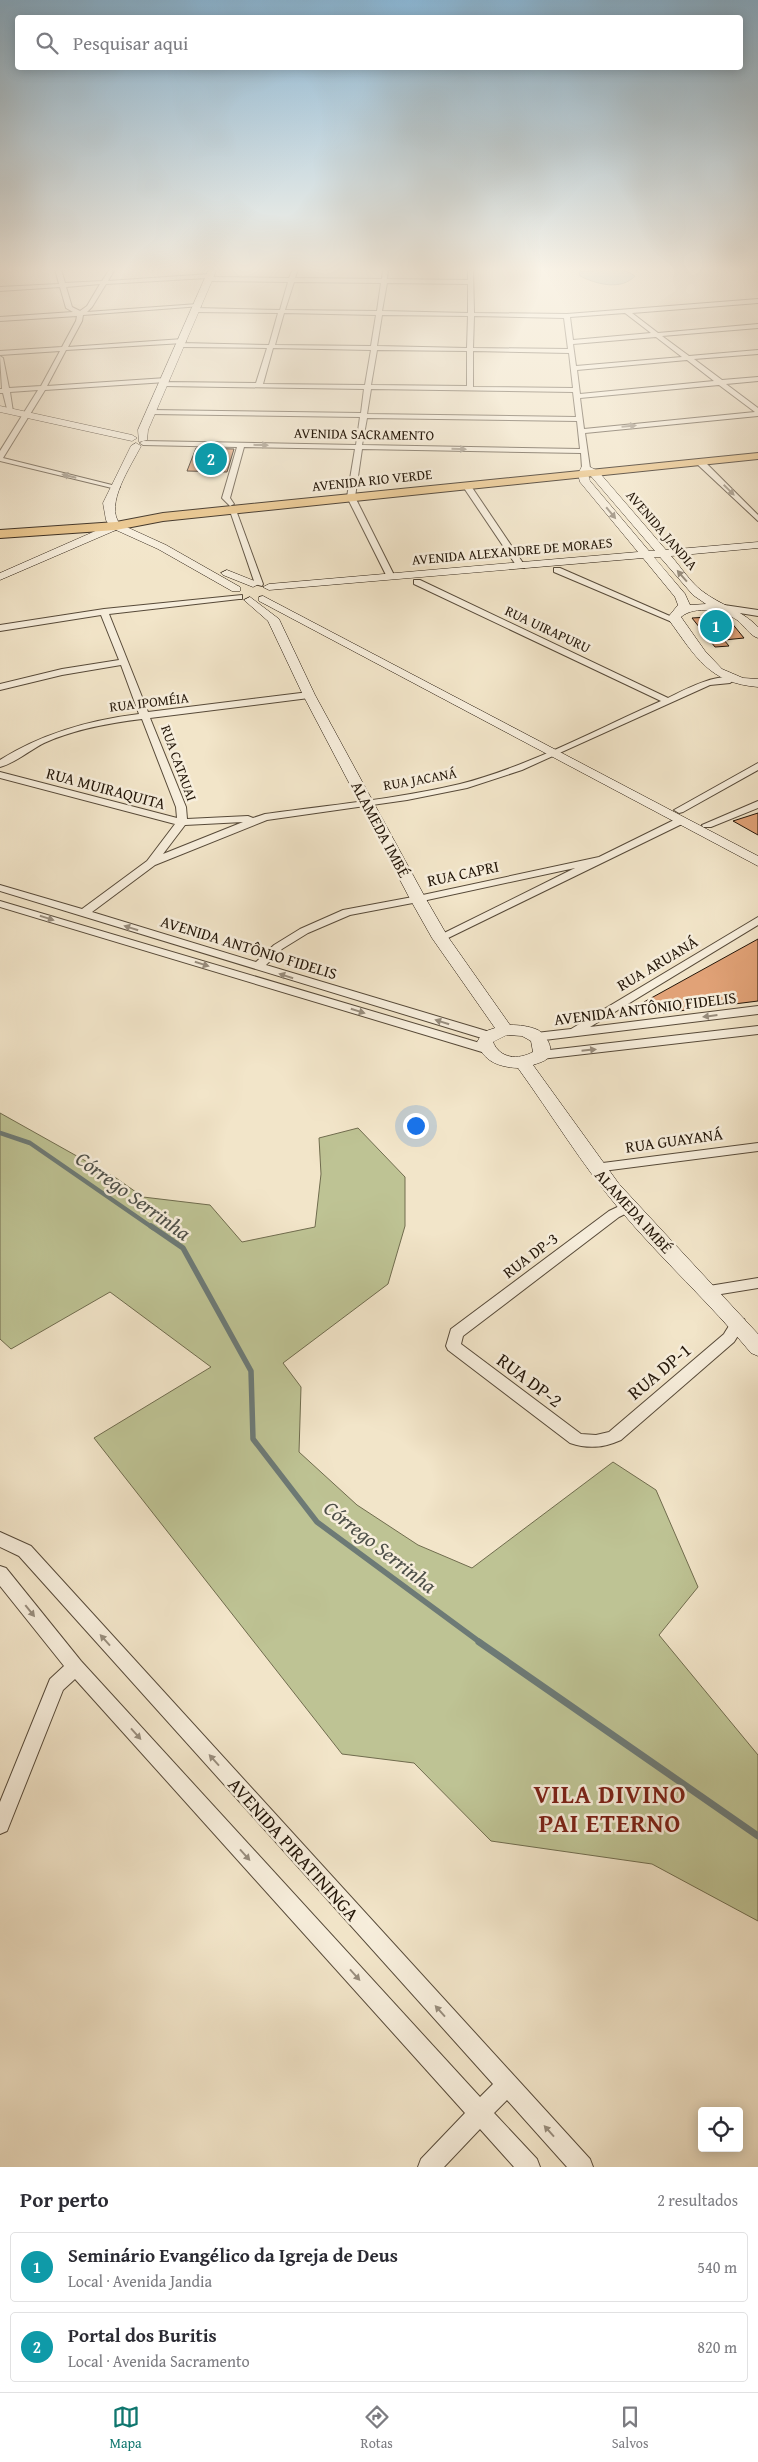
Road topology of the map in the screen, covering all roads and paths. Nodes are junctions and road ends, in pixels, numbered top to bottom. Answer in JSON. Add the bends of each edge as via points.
{"nodes":[{"id":1,"x":1,"y":370,"type":"edge"},
{"id":2,"x":52,"y":370,"type":"edge"},
{"id":3,"x":170,"y":370,"type":"edge"},
{"id":4,"x":265,"y":370,"type":"edge"},
{"id":5,"x":370,"y":370,"type":"edge"},
{"id":6,"x":470,"y":370,"type":"edge"},
{"id":7,"x":574,"y":370,"type":"edge"},
{"id":8,"x":705,"y":370,"type":"edge"},
{"id":9,"x":758,"y":379,"type":"edge"},
{"id":10,"x":165,"y":382,"type":"junction"},
{"id":11,"x":721,"y":382,"type":"junction"},
{"id":12,"x":260,"y":385,"type":"junction"},
{"id":13,"x":367,"y":387,"type":"junction"},
{"id":14,"x":43,"y":388,"type":"junction"},
{"id":15,"x":470,"y":388,"type":"junction"},
{"id":16,"x":3,"y":390,"type":"edge"},
{"id":17,"x":577,"y":393,"type":"junction"},
{"id":18,"x":0,"y":409,"type":"edge"},
{"id":19,"x":10,"y":412,"type":"junction"},
{"id":20,"x":152,"y":412,"type":"junction"},
{"id":21,"x":758,"y":412,"type":"edge"},
{"id":22,"x":363,"y":415,"type":"junction"},
{"id":23,"x":0,"y":416,"type":"edge"},
{"id":24,"x":24,"y":418,"type":"junction"},
{"id":25,"x":580,"y":419,"type":"junction"},
{"id":26,"x":581,"y":431,"type":"junction"},
{"id":27,"x":137,"y":441,"type":"junction"},
{"id":28,"x":241,"y":444,"type":"junction"},
{"id":29,"x":357,"y":447,"type":"junction"},
{"id":30,"x":758,"y":450,"type":"edge"},
{"id":31,"x":584,"y":451,"type":"junction"},
{"id":32,"x":758,"y":456,"type":"edge"},
{"id":33,"x":0,"y":458,"type":"edge"},
{"id":34,"x":700,"y":462,"type":"junction"},
{"id":35,"x":588,"y":472,"type":"junction"},
{"id":36,"x":466,"y":485,"type":"junction"},
{"id":37,"x":116,"y":488,"type":"junction"},
{"id":38,"x":352,"y":494,"type":"junction"},
{"id":39,"x":231,"y":507,"type":"junction"},
{"id":40,"x":758,"y":519,"type":"edge"},
{"id":41,"x":118,"y":520,"type":"junction"},
{"id":42,"x":0,"y":534,"type":"edge"},
{"id":43,"x":758,"y":545,"type":"edge"},
{"id":44,"x":758,"y":552,"type":"edge"},
{"id":45,"x":665,"y":557,"type":"junction"},
{"id":46,"x":649,"y":558,"type":"junction"},
{"id":47,"x":521,"y":566,"type":"junction"},
{"id":48,"x":557,"y":570,"type":"junction"},
{"id":49,"x":0,"y":577,"type":"edge"},
{"id":50,"x":391,"y":577,"type":"junction"},
{"id":51,"x":417,"y":582,"type":"junction"},
{"id":52,"x":255,"y":592,"type":"junction"},
{"id":53,"x":722,"y":608,"type":"junction"},
{"id":54,"x":757,"y":611,"type":"edge"},
{"id":55,"x":104,"y":612,"type":"junction"},
{"id":56,"x":276,"y":613,"type":"junction"},
{"id":57,"x":679,"y":614,"type":"junction"},
{"id":58,"x":0,"y":626,"type":"edge"},
{"id":59,"x":755,"y":630,"type":"edge"},
{"id":60,"x":124,"y":662,"type":"junction"},
{"id":61,"x":717,"y":672,"type":"junction"},
{"id":62,"x":730,"y":680,"type":"junction"},
{"id":63,"x":708,"y":683,"type":"junction"},
{"id":64,"x":752,"y":683,"type":"edge"},
{"id":65,"x":0,"y":687,"type":"edge"},
{"id":66,"x":758,"y":691,"type":"edge"},
{"id":67,"x":309,"y":695,"type":"junction"},
{"id":68,"x":668,"y":701,"type":"junction"},
{"id":69,"x":146,"y":716,"type":"junction"},
{"id":70,"x":556,"y":751,"type":"junction"},
{"id":71,"x":0,"y":764,"type":"edge"},
{"id":72,"x":758,"y":766,"type":"edge"},
{"id":73,"x":0,"y":775,"type":"edge"},
{"id":74,"x":366,"y":802,"type":"junction"},
{"id":75,"x":758,"y":804,"type":"edge"},
{"id":76,"x":679,"y":816,"type":"junction"},
{"id":77,"x":265,"y":817,"type":"junction"},
{"id":78,"x":182,"y":822,"type":"junction"},
{"id":79,"x":707,"y":825,"type":"junction"},
{"id":80,"x":758,"y":852,"type":"edge"},
{"id":81,"x":602,"y":859,"type":"junction"},
{"id":82,"x":151,"y":862,"type":"junction"},
{"id":83,"x":758,"y":862,"type":"edge"},
{"id":84,"x":0,"y":888,"type":"edge"},
{"id":85,"x":418,"y":899,"type":"junction"},
{"id":86,"x":0,"y":904,"type":"edge"},
{"id":87,"x":82,"y":914,"type":"junction"},
{"id":88,"x":758,"y":920,"type":"edge"},
{"id":89,"x":440,"y":938,"type":"junction"},
{"id":90,"x":257,"y":967,"type":"junction"},
{"id":91,"x":758,"y":1010,"type":"edge"},
{"id":92,"x":730,"y":1014,"type":"junction"},
{"id":93,"x":505,"y":1030,"type":"junction"},
{"id":94,"x":758,"y":1030,"type":"edge"},
{"id":95,"x":572,"y":1033,"type":"junction"},
{"id":96,"x":741,"y":1033,"type":"junction"},
{"id":97,"x":536,"y":1037,"type":"junction"},
{"id":98,"x":487,"y":1043,"type":"junction"},
{"id":99,"x":541,"y":1055,"type":"junction"},
{"id":100,"x":523,"y":1063,"type":"junction"},
{"id":101,"x":758,"y":1146,"type":"edge"},
{"id":102,"x":595,"y":1168,"type":"junction"},
{"id":103,"x":628,"y":1207,"type":"junction"},
{"id":104,"x":758,"y":1284,"type":"edge"},
{"id":105,"x":709,"y":1292,"type":"junction"},
{"id":106,"x":739,"y":1323,"type":"junction"},
{"id":107,"x":456,"y":1333,"type":"joint"},
{"id":108,"x":758,"y":1348,"type":"edge"},
{"id":109,"x":600,"y":1441,"type":"joint"},
{"id":110,"x":0,"y":1539,"type":"edge"},
{"id":111,"x":0,"y":1573,"type":"edge"},
{"id":112,"x":75,"y":1667,"type":"junction"},
{"id":113,"x":0,"y":1825,"type":"edge"},
{"id":114,"x":507,"y":2084,"type":"junction"},
{"id":115,"x":480,"y":2113,"type":"junction"},
{"id":116,"x":429,"y":2167,"type":"edge"},
{"id":117,"x":530,"y":2167,"type":"edge"},
{"id":118,"x":582,"y":2167,"type":"edge"}],
"edges":[{"from":1,"to":16,"type":"street"},
{"from":2,"to":14,"type":"street"},
{"from":3,"to":10,"type":"street"},
{"from":4,"to":12,"type":"street"},
{"from":5,"to":13,"type":"street"},
{"from":6,"to":15,"type":"street"},
{"from":7,"to":17,"type":"street","name":"AVENIDA JANDIA"},
{"from":8,"to":11,"type":"street"},
{"from":9,"to":11,"type":"street"},
{"from":10,"to":12,"type":"street"},
{"from":10,"to":14,"type":"street"},
{"from":10,"to":20,"type":"street"},
{"from":11,"to":17,"type":"street"},
{"from":11,"to":21,"type":"street"},
{"from":12,"to":13,"type":"street"},
{"from":13,"to":15,"type":"street"},
{"from":13,"to":22,"type":"street"},
{"from":14,"to":16,"type":"street"},
{"from":14,"to":24,"type":"street"},
{"from":15,"to":17,"type":"street"},
{"from":16,"to":19,"type":"street"},
{"from":17,"to":25,"type":"street","name":"AVENIDA JANDIA"},
{"from":18,"to":19,"type":"street"},
{"from":19,"to":24,"type":"street"},
{"from":20,"to":22,"type":"street"},
{"from":20,"to":27,"type":"street"},
{"from":26,"to":21,"type":"street","one_way":true},
{"from":22,"to":25,"type":"street"},
{"from":22,"to":29,"type":"street"},
{"from":23,"to":24,"type":"street"},
{"from":24,"to":27,"type":"street"},
{"from":24,"to":27,"type":"street","via":[[121,444],[122,440]]},
{"from":24,"to":33,"type":"street"},
{"from":25,"to":26,"type":"street","name":"AVENIDA JANDIA"},
{"from":26,"to":31,"type":"street","name":"AVENIDA JANDIA"},
{"from":27,"to":28,"type":"street","name":"AVENIDA SACRAMENTO"},
{"from":27,"to":37,"type":"street"},
{"from":28,"to":29,"type":"street","name":"AVENIDA SACRAMENTO","one_way":true},
{"from":28,"to":39,"type":"street","via":[[226,498]]},
{"from":29,"to":31,"type":"street","name":"AVENIDA SACRAMENTO","one_way":true},
{"from":29,"to":38,"type":"street"},
{"from":30,"to":35,"type":"main road","name":"AVENIDA RIO VERDE"},
{"from":31,"to":35,"type":"street","name":"AVENIDA JANDIA"},
{"from":32,"to":34,"type":"main road","name":"AVENIDA RIO VERDE"},
{"from":37,"to":33,"type":"street","one_way":true},
{"from":34,"to":35,"type":"main road","name":"AVENIDA RIO VERDE"},
{"from":34,"to":40,"type":"street","one_way":true},
{"from":35,"to":36,"type":"main road","name":"AVENIDA RIO VERDE"},
{"from":35,"to":38,"type":"main road","name":"AVENIDA RIO VERDE"},
{"from":35,"to":45,"type":"street","name":"AVENIDA JANDIA"},
{"from":35,"to":46,"type":"street","name":"AVENIDA JANDIA","one_way":true,"via":[[585,482]]},
{"from":36,"to":38,"type":"main road","name":"AVENIDA RIO VERDE"},
{"from":36,"to":47,"type":"street"},
{"from":37,"to":41,"type":"street","via":[[108,503]]},
{"from":38,"to":39,"type":"main road","name":"AVENIDA RIO VERDE"},
{"from":38,"to":50,"type":"street"},
{"from":39,"to":41,"type":"main road","name":"AVENIDA RIO VERDE"},
{"from":39,"to":52,"type":"street"},
{"from":41,"to":42,"type":"main road"},
{"from":41,"to":49,"type":"street","name":"AVENIDA RIO VERDE"},
{"from":41,"to":52,"type":"street","via":[[162,547]]},
{"from":41,"to":52,"type":"street","via":[[240,580]]},
{"from":43,"to":45,"type":"street","name":"AVENIDA ALEXANDRE DE MORAES"},
{"from":44,"to":45,"type":"street","name":"AVENIDA ALEXANDRE DE MORAES"},
{"from":45,"to":46,"type":"street","name":"AVENIDA ALEXANDRE DE MORAES"},
{"from":53,"to":45,"type":"street","name":"AVENIDA JANDIA","one_way":true,"via":[[697,593]]},
{"from":46,"to":47,"type":"street","name":"AVENIDA ALEXANDRE DE MORAES"},
{"from":46,"to":48,"type":"street","name":"AVENIDA ALEXANDRE DE MORAES"},
{"from":46,"to":57,"type":"street","name":"AVENIDA JANDIA","via":[[681,596],[684,605]]},
{"from":47,"to":50,"type":"street","name":"AVENIDA ALEXANDRE DE MORAES"},
{"from":48,"to":51,"type":"street","name":"AVENIDA ALEXANDRE DE MORAES"},
{"from":48,"to":57,"type":"street","via":[[646,607]]},
{"from":50,"to":52,"type":"street","name":"AVENIDA ALEXANDRE DE MORAES"},
{"from":51,"to":52,"type":"street","name":"AVENIDA ALEXANDRE DE MORAES"},
{"from":51,"to":68,"type":"street","name":"RUA UIRAPURU"},
{"from":52,"to":55,"type":"street","name":"AVENIDA ALEXANDRE DE MORAES"},
{"from":52,"to":56,"type":"street"},
{"from":52,"to":58,"type":"street","name":"AVENIDA ALEXANDRE DE MORAES","via":[[72,609]]},
{"from":52,"to":70,"type":"street"},
{"from":53,"to":54,"type":"street"},
{"from":53,"to":57,"type":"street"},
{"from":53,"to":59,"type":"street","name":"AVENIDA JANDIA","via":[[737,613]]},
{"from":54,"to":59,"type":"street"},
{"from":55,"to":58,"type":"street","name":"AVENIDA ALEXANDRE DE MORAES"},
{"from":55,"to":60,"type":"street","name":"RUA CATAUAI"},
{"from":56,"to":67,"type":"street","name":"ALAMEDA IMBÉ"},
{"from":56,"to":70,"type":"street"},
{"from":57,"to":61,"type":"street"},
{"from":60,"to":65,"type":"street"},
{"from":60,"to":69,"type":"street","name":"RUA CATAUAI"},
{"from":61,"to":62,"type":"street"},
{"from":61,"to":63,"type":"street","name":"RUA JACANÁ"},
{"from":62,"to":63,"type":"street","name":"RUA JACANÁ"},
{"from":62,"to":64,"type":"street"},
{"from":63,"to":68,"type":"street","name":"RUA JACANÁ"},
{"from":64,"to":66,"type":"street"},
{"from":67,"to":69,"type":"street","name":"RUA IPOMÉIA"},
{"from":67,"to":74,"type":"street","name":"ALAMEDA IMBÉ"},
{"from":68,"to":70,"type":"street","name":"RUA JACANÁ"},
{"from":69,"to":71,"type":"street","name":"RUA IPOMÉIA","via":[[108,720],[66,731],[22,748]]},
{"from":69,"to":78,"type":"street","name":"RUA CATAUAI","via":[[181,807]]},
{"from":70,"to":74,"type":"street","name":"RUA JACANÁ","via":[[519,768],[463,786]]},
{"from":70,"to":76,"type":"street"},
{"from":72,"to":76,"type":"street","name":"RUA CAPRI"},
{"from":73,"to":78,"type":"street","name":"RUA MUIRAQUITA"},
{"from":74,"to":77,"type":"street","name":"RUA JACANÁ"},
{"from":74,"to":85,"type":"street","name":"ALAMEDA IMBÉ"},
{"from":75,"to":79,"type":"street"},
{"from":76,"to":79,"type":"street"},
{"from":76,"to":81,"type":"street","name":"RUA CAPRI"},
{"from":76,"to":83,"type":"street"},
{"from":77,"to":78,"type":"street","name":"RUA MUIRAQUITA"},
{"from":77,"to":82,"type":"street","name":"RUA JACANÁ"},
{"from":78,"to":82,"type":"street","name":"RUA CATAUAI"},
{"from":79,"to":80,"type":"street"},
{"from":81,"to":85,"type":"street","name":"RUA CAPRI"},
{"from":81,"to":89,"type":"street","name":"RUA CAPRI"},
{"from":82,"to":87,"type":"street","name":"RUA JACANÁ"},
{"from":84,"to":87,"type":"street","name":"AVENIDA ANTÔNIO FIDELIS"},
{"from":85,"to":89,"type":"street","name":"ALAMEDA IMBÉ"},
{"from":85,"to":90,"type":"street","name":"RUA CAPRI","via":[[347,912],[278,947]]},
{"from":86,"to":98,"type":"street","name":"AVENIDA ANTÔNIO FIDELIS","one_way":true},
{"from":90,"to":87,"type":"street","name":"AVENIDA ANTÔNIO FIDELIS","one_way":true},
{"from":88,"to":95,"type":"street","name":"RUA ARUANÁ"},
{"from":89,"to":93,"type":"street","name":"ALAMEDA IMBÉ"},
{"from":98,"to":90,"type":"street","name":"AVENIDA ANTÔNIO FIDELIS","one_way":true},
{"from":91,"to":92,"type":"street","name":"AVENIDA ANTÔNIO FIDELIS"},
{"from":92,"to":95,"type":"street","name":"AVENIDA ANTÔNIO FIDELIS","one_way":true},
{"from":92,"to":96,"type":"street"},
{"from":93,"to":97,"type":"street","via":[[521,1030]]},
{"from":93,"to":98,"type":"street"},
{"from":94,"to":96,"type":"street"},
{"from":95,"to":97,"type":"street","name":"AVENIDA ANTÔNIO FIDELIS"},
{"from":99,"to":96,"type":"street","one_way":true},
{"from":97,"to":99,"type":"street","via":[[542,1047]]},
{"from":98,"to":100,"type":"street","via":[[494,1056],[508,1062]]},
{"from":99,"to":100,"type":"street"},
{"from":100,"to":102,"type":"street","name":"ALAMEDA IMBÉ"},
{"from":101,"to":102,"type":"street","name":"RUA GUAYANÁ"},
{"from":102,"to":103,"type":"street","name":"ALAMEDA IMBÉ"},
{"from":103,"to":105,"type":"street","name":"ALAMEDA IMBÉ"},
{"from":103,"to":107,"type":"street","name":"RUA DP-3","via":[[614,1214]]},
{"from":104,"to":105,"type":"street"},
{"from":105,"to":106,"type":"street","name":"ALAMEDA IMBÉ"},
{"from":106,"to":108,"type":"street","name":"ALAMEDA IMBÉ"},
{"from":106,"to":109,"type":"street","name":"RUA DP-1","via":[[729,1338],[614,1436]]},
{"from":107,"to":109,"type":"street","name":"RUA DP-2","via":[[452,1342],[456,1350],[576,1439]]},
{"from":114,"to":110,"type":"street","name":"AVENIDA PIRATININGA","one_way":true,"via":[[25,1551]]},
{"from":111,"to":112,"type":"street","one_way":true},
{"from":112,"to":113,"type":"street","via":[[56,1685]]},
{"from":112,"to":115,"type":"street","one_way":true},
{"from":114,"to":115,"type":"street"},
{"from":118,"to":114,"type":"street","name":"AVENIDA PIRATININGA","one_way":true},
{"from":115,"to":116,"type":"street"},
{"from":115,"to":117,"type":"street"}]}
